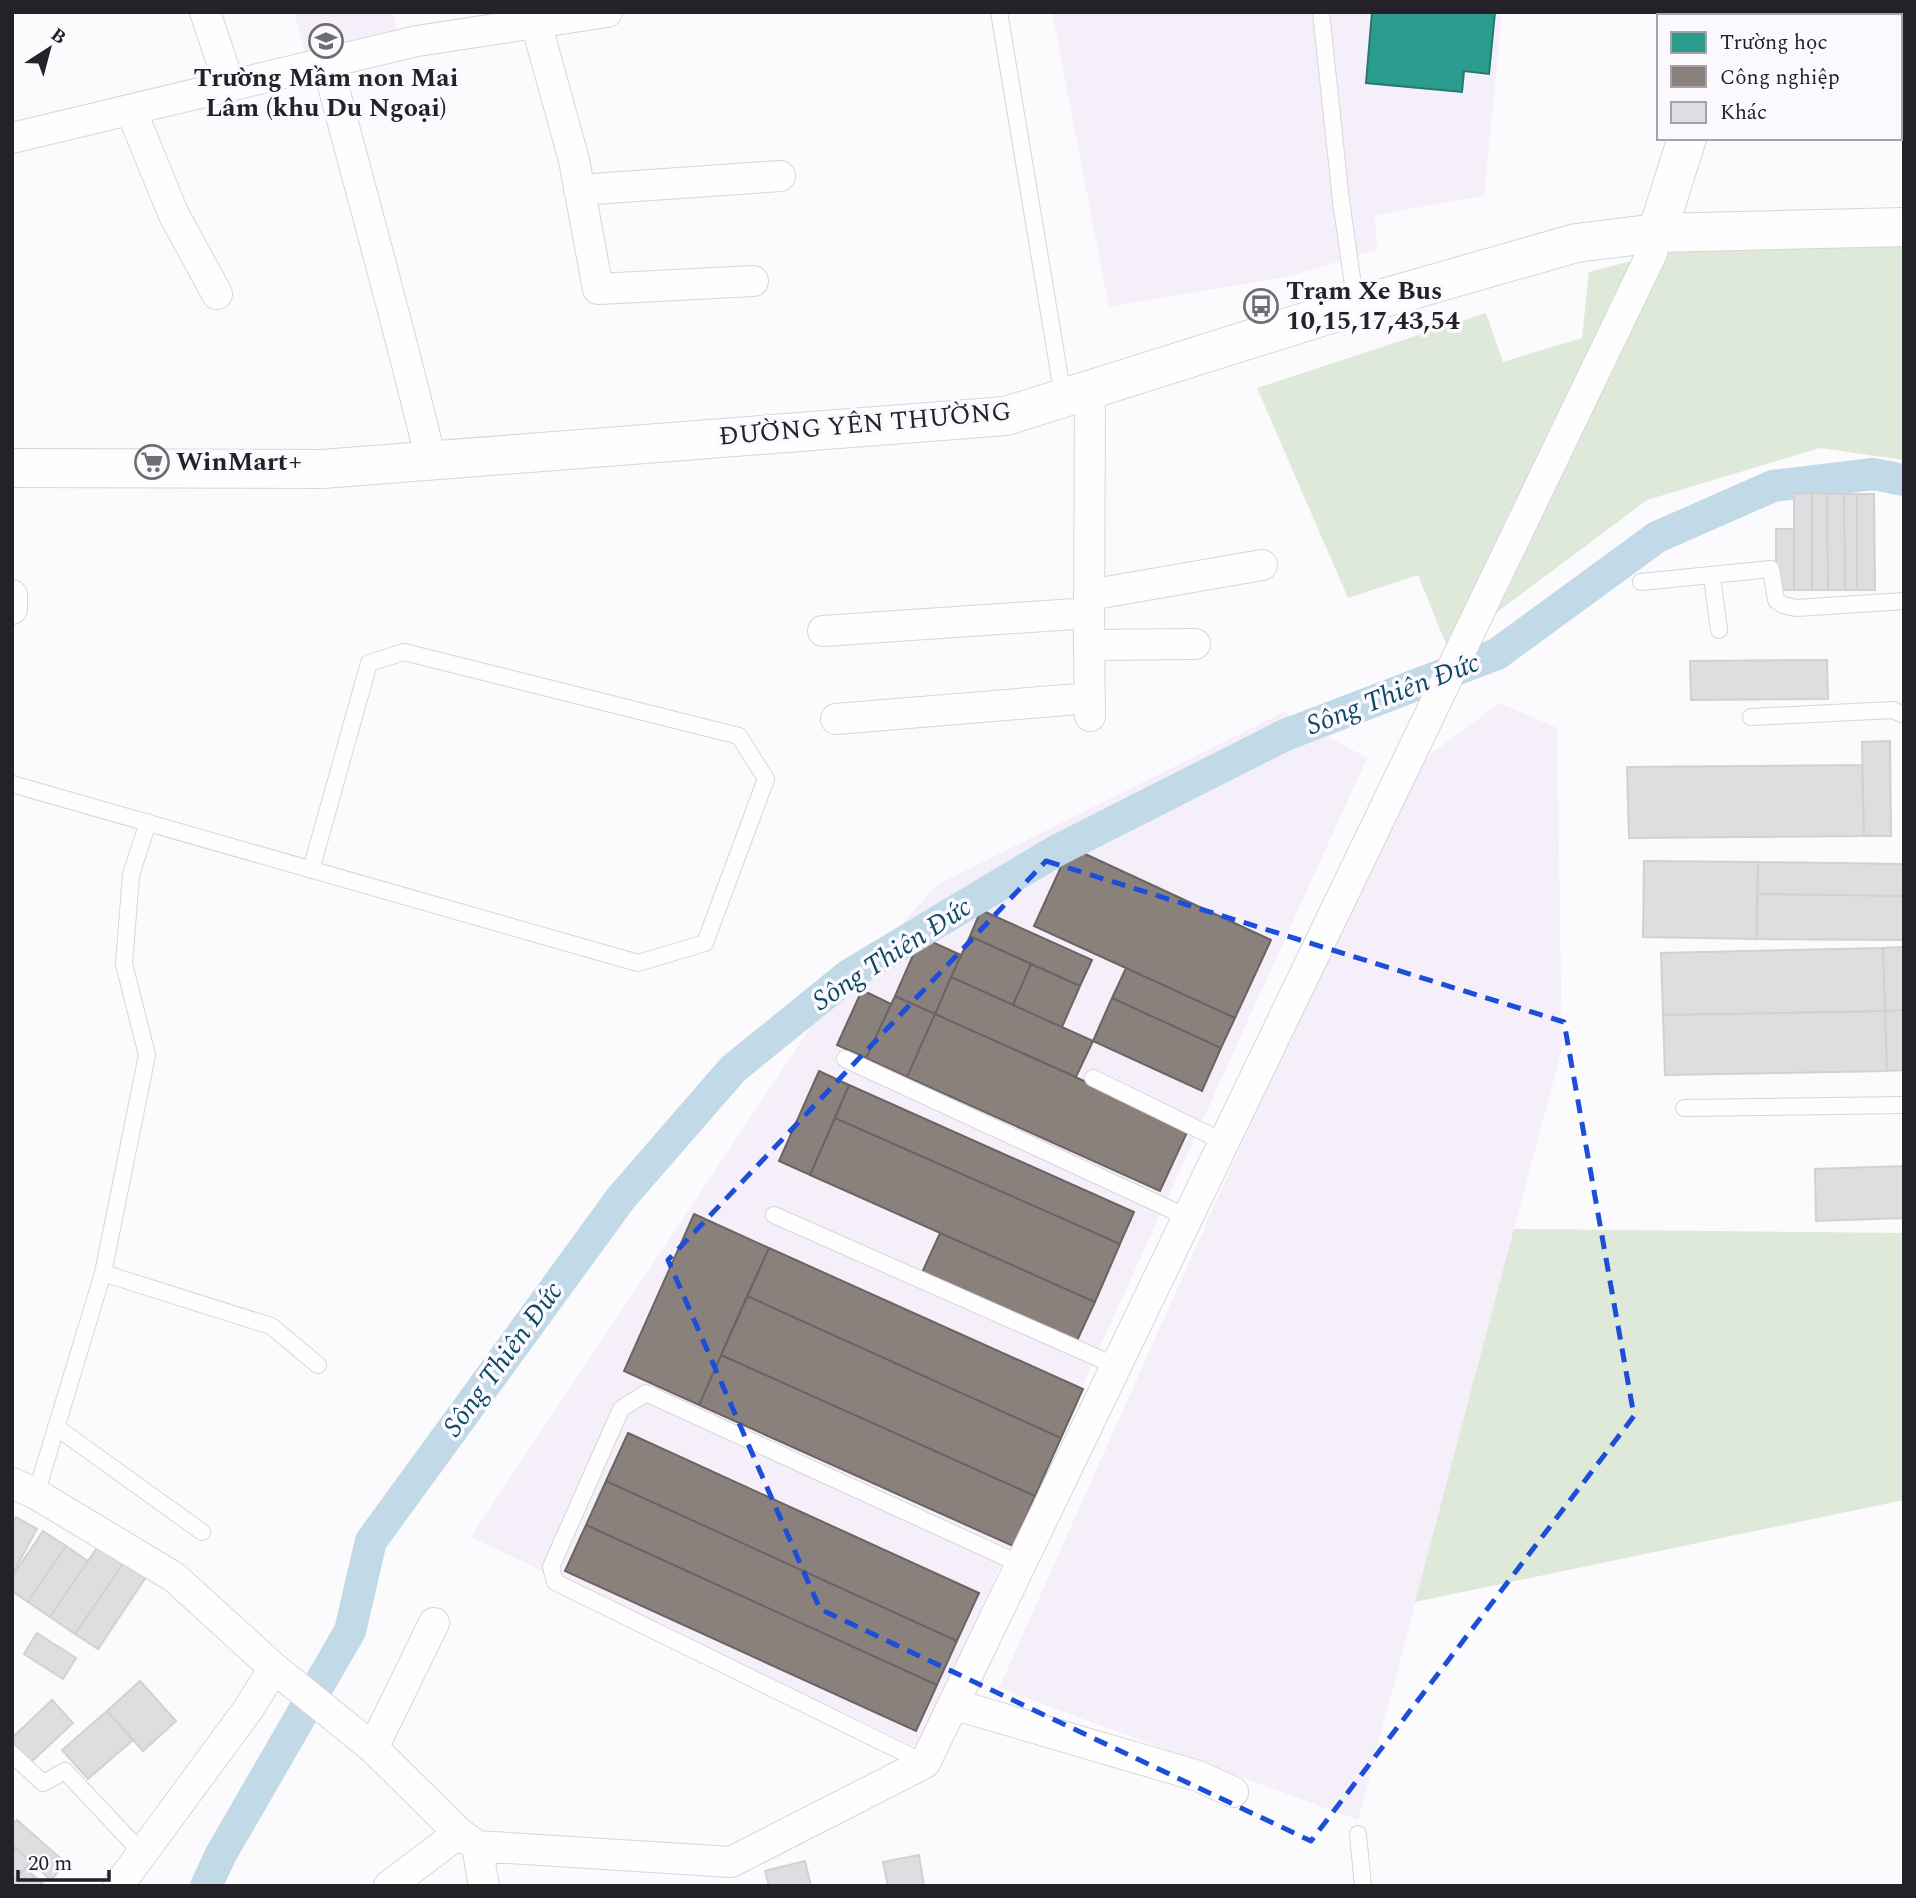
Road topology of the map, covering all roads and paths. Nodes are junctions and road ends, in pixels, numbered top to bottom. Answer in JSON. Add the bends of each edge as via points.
{"nodes":[{"id":1,"x":205,"y":12,"type":"edge"},
{"id":2,"x":607,"y":12,"type":"edge"},
{"id":3,"x":999,"y":12,"type":"edge"},
{"id":4,"x":1321,"y":12,"type":"edge"},
{"id":5,"x":534,"y":18,"type":"edge"},
{"id":6,"x":327,"y":63,"type":"junction"},
{"id":7,"x":230,"y":86,"type":"junction"},
{"id":8,"x":131,"y":110,"type":"junction"},
{"id":9,"x":12,"y":138,"type":"edge"},
{"id":10,"x":1687,"y":140,"type":"edge"},
{"id":11,"x":780,"y":176,"type":"dead end"},
{"id":12,"x":579,"y":190,"type":"junction"},
{"id":13,"x":1904,"y":227,"type":"edge"},
{"id":14,"x":1657,"y":233,"type":"junction"},
{"id":15,"x":753,"y":281,"type":"dead end"},
{"id":16,"x":217,"y":294,"type":"dead end"},
{"id":17,"x":1356,"y":306,"type":"junction"},
{"id":18,"x":1077,"y":393,"type":"junction"},
{"id":19,"x":431,"y":461,"type":"junction"},
{"id":20,"x":12,"y":468,"type":"edge"},
{"id":21,"x":1262,"y":565,"type":"dead end"},
{"id":22,"x":1712,"y":577,"type":"junction"},
{"id":23,"x":1641,"y":582,"type":"dead end"},
{"id":24,"x":12,"y":595,"type":"edge"},
{"id":25,"x":1904,"y":601,"type":"edge"},
{"id":26,"x":1089,"y":604,"type":"junction"},
{"id":27,"x":12,"y":609,"type":"edge"},
{"id":28,"x":822,"y":631,"type":"dead end"},
{"id":29,"x":1719,"y":631,"type":"dead end"},
{"id":30,"x":1195,"y":644,"type":"dead end"},
{"id":31,"x":1089,"y":645,"type":"junction"},
{"id":32,"x":1904,"y":716,"type":"edge"},
{"id":33,"x":1751,"y":717,"type":"dead end"},
{"id":34,"x":836,"y":719,"type":"dead end"},
{"id":35,"x":12,"y":784,"type":"edge"},
{"id":36,"x":148,"y":822,"type":"junction"},
{"id":37,"x":311,"y":870,"type":"junction"},
{"id":38,"x":845,"y":1059,"type":"dead end"},
{"id":39,"x":1093,"y":1078,"type":"dead end"},
{"id":40,"x":1904,"y":1105,"type":"edge"},
{"id":41,"x":1684,"y":1108,"type":"dead end"},
{"id":42,"x":1224,"y":1142,"type":"junction"},
{"id":43,"x":774,"y":1215,"type":"dead end"},
{"id":44,"x":1188,"y":1217,"type":"junction"},
{"id":45,"x":103,"y":1273,"type":"junction"},
{"id":46,"x":318,"y":1364,"type":"dead end"},
{"id":47,"x":1116,"y":1366,"type":"junction"},
{"id":48,"x":56,"y":1427,"type":"junction"},
{"id":49,"x":24,"y":1489,"type":"edge"},
{"id":50,"x":202,"y":1532,"type":"dead end"},
{"id":51,"x":1020,"y":1564,"type":"junction"},
{"id":52,"x":434,"y":1623,"type":"dead end"},
{"id":53,"x":275,"y":1669,"type":"junction"},
{"id":54,"x":953,"y":1704,"type":"junction"},
{"id":55,"x":369,"y":1744,"type":"junction"},
{"id":56,"x":12,"y":1754,"type":"edge"},
{"id":57,"x":925,"y":1763,"type":"junction"},
{"id":58,"x":1233,"y":1792,"type":"dead end"},
{"id":59,"x":1358,"y":1834,"type":"dead end"},
{"id":60,"x":468,"y":1840,"type":"junction"},
{"id":61,"x":142,"y":1853,"type":"junction"},
{"id":62,"x":118,"y":1886,"type":"edge"},
{"id":63,"x":389,"y":1886,"type":"edge"},
{"id":64,"x":484,"y":1886,"type":"edge"},
{"id":65,"x":1363,"y":1886,"type":"edge"}],
"edges":[{"from":1,"to":7,"type":"street"},
{"from":2,"to":5,"type":"street"},
{"from":3,"to":18,"type":"lane"},
{"from":4,"to":17,"type":"lane"},
{"from":5,"to":6,"type":"street"},
{"from":5,"to":12,"type":"street"},
{"from":6,"to":7,"type":"street"},
{"from":6,"to":19,"type":"street","via":[[400,328]]},
{"from":7,"to":8,"type":"street"},
{"from":8,"to":9,"type":"street"},
{"from":8,"to":16,"type":"street","via":[[173,213]]},
{"from":10,"to":14,"type":"main road"},
{"from":11,"to":12,"type":"street"},
{"from":12,"to":15,"type":"street","via":[[598,289]]},
{"from":13,"to":14,"type":"main road","name":"ĐƯỜNG YÊN THƯỜNG"},
{"from":14,"to":17,"type":"main road","name":"ĐƯỜNG YÊN THƯỜNG","via":[[1576,243]]},
{"from":14,"to":42,"type":"street","via":[[1652,253]]},
{"from":17,"to":18,"type":"main road","name":"ĐƯỜNG YÊN THƯỜNG"},
{"from":18,"to":19,"type":"main road","name":"ĐƯỜNG YÊN THƯỜNG","via":[[1006,416]]},
{"from":18,"to":26,"type":"street"},
{"from":19,"to":20,"type":"main road","name":"ĐƯỜNG YÊN THƯỜNG","via":[[322,469]]},
{"from":21,"to":26,"type":"street"},
{"from":22,"to":23,"type":"lane"},
{"from":22,"to":25,"type":"lane","via":[[1771,569],[1776,600],[1796,608]]},
{"from":22,"to":29,"type":"lane"},
{"from":24,"to":27,"type":"street"},
{"from":26,"to":28,"type":"street"},
{"from":26,"to":31,"type":"street"},
{"from":30,"to":31,"type":"street"},
{"from":31,"to":34,"type":"street","via":[[1090,707]]},
{"from":32,"to":33,"type":"lane","via":[[1893,710]]},
{"from":35,"to":36,"type":"lane"},
{"from":36,"to":37,"type":"lane"},
{"from":36,"to":45,"type":"lane","via":[[131,875],[124,964],[147,1055]]},
{"from":37,"to":37,"type":"lane","via":[[638,963],[705,943],[765,779],[739,736],[404,652],[369,663]]},
{"from":38,"to":44,"type":"lane"},
{"from":39,"to":42,"type":"lane"},
{"from":40,"to":41,"type":"lane"},
{"from":42,"to":44,"type":"street"},
{"from":43,"to":47,"type":"lane"},
{"from":44,"to":47,"type":"street"},
{"from":45,"to":46,"type":"lane","via":[[271,1326]]},
{"from":45,"to":48,"type":"lane"},
{"from":47,"to":51,"type":"street"},
{"from":48,"to":49,"type":"lane"},
{"from":48,"to":50,"type":"lane"},
{"from":49,"to":53,"type":"street","via":[[174,1577]]},
{"from":51,"to":54,"type":"street"},
{"from":51,"to":57,"type":"lane","via":[[646,1393],[621,1409],[551,1567],[555,1582]]},
{"from":52,"to":55,"type":"street"},
{"from":53,"to":55,"type":"street"},
{"from":53,"to":61,"type":"street"},
{"from":54,"to":57,"type":"street"},
{"from":54,"to":58,"type":"street","via":[[1198,1776]]},
{"from":55,"to":60,"type":"street"},
{"from":56,"to":61,"type":"lane","via":[[43,1783],[65,1771]]},
{"from":57,"to":60,"type":"street","via":[[731,1862]]},
{"from":59,"to":65,"type":"lane"},
{"from":60,"to":63,"type":"street"},
{"from":60,"to":64,"type":"street"},
{"from":61,"to":62,"type":"street"}]}
